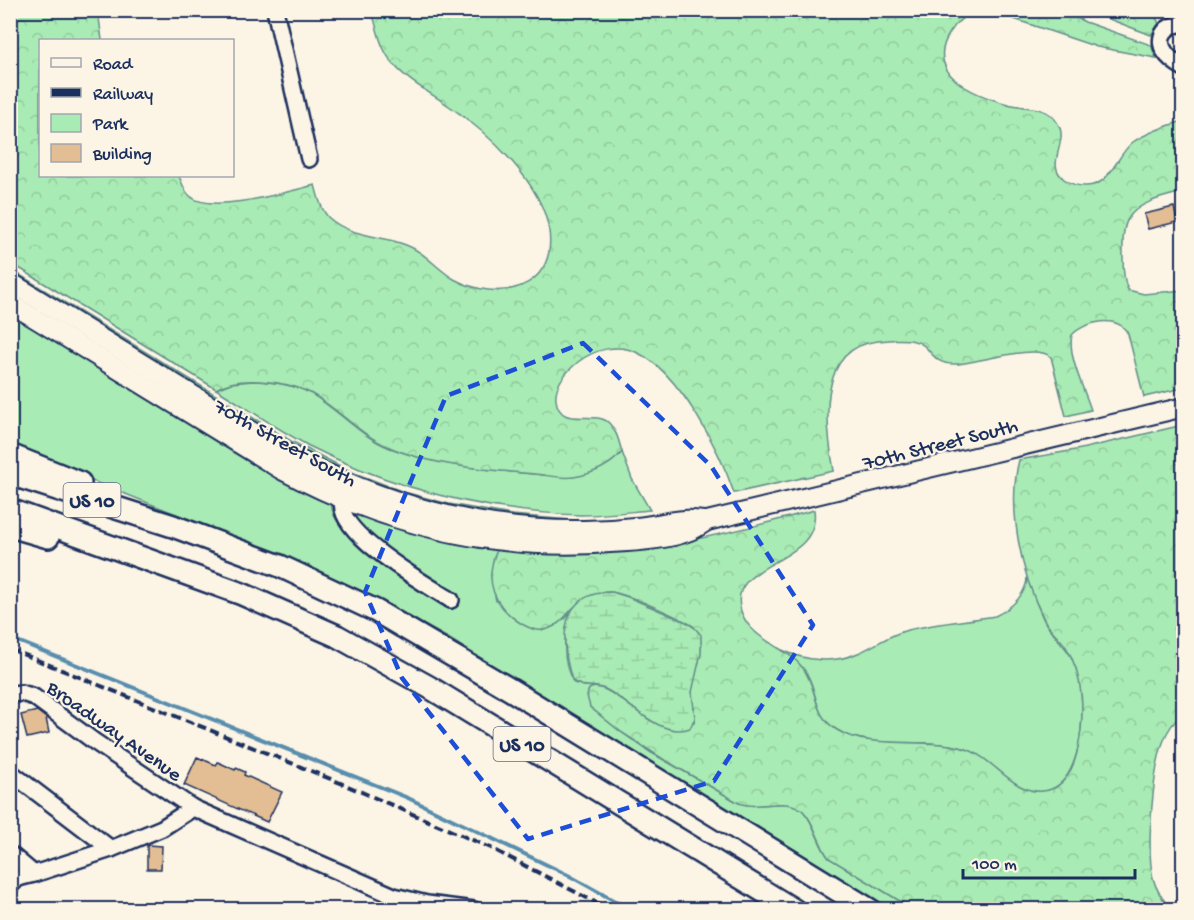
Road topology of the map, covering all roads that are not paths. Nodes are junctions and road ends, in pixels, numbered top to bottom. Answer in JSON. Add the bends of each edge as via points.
{"nodes":[{"id":1,"x":275,"y":10,"type":"edge"},
{"id":2,"x":1184,"y":24,"type":"edge"},
{"id":3,"x":1184,"y":68,"type":"edge"},
{"id":4,"x":309,"y":159,"type":"dead end"},
{"id":5,"x":10,"y":282,"type":"edge"},
{"id":6,"x":10,"y":303,"type":"edge"},
{"id":7,"x":1184,"y":407,"type":"edge"},
{"id":8,"x":10,"y":455,"type":"edge"},
{"id":9,"x":10,"y":474,"type":"edge"},
{"id":10,"x":343,"y":501,"type":"junction"},
{"id":11,"x":10,"y":510,"type":"edge"},
{"id":12,"x":707,"y":521,"type":"junction"},
{"id":13,"x":10,"y":526,"type":"edge"},
{"id":14,"x":173,"y":526,"type":"junction"},
{"id":15,"x":242,"y":594,"type":"junction"},
{"id":16,"x":451,"y":600,"type":"dead end"},
{"id":17,"x":10,"y":694,"type":"edge"},
{"id":18,"x":10,"y":772,"type":"edge"},
{"id":19,"x":193,"y":808,"type":"junction"},
{"id":20,"x":111,"y":849,"type":"junction"},
{"id":21,"x":10,"y":854,"type":"edge"},
{"id":22,"x":34,"y":874,"type":"junction"},
{"id":23,"x":10,"y":886,"type":"edge"},
{"id":24,"x":474,"y":909,"type":"edge"},
{"id":25,"x":794,"y":909,"type":"edge"},
{"id":26,"x":870,"y":909,"type":"edge"}],
"edges":[{"from":1,"to":4,"type":"street"},
{"from":2,"to":3,"type":"street","via":[[1169,27],[1161,40],[1168,57]]},
{"from":5,"to":12,"type":"main road","name":"70th Street South","via":[[290,455],[377,495],[451,516],[526,528],[599,530]]},
{"from":6,"to":10,"type":"main road","name":"70th Street South","via":[[280,469]]},
{"from":7,"to":12,"type":"main road","name":"70th Street South"},
{"from":8,"to":14,"type":"highway","via":[[128,501]]},
{"from":9,"to":14,"type":"highway","number":"US 10"},
{"from":10,"to":12,"type":"main road","name":"70th Street South","via":[[446,533],[523,544],[577,546],[638,541],[687,532]]},
{"from":10,"to":16,"type":"street","via":[[345,517],[357,534]]},
{"from":11,"to":15,"type":"highway","number":"US 10"},
{"from":13,"to":15,"type":"highway"},
{"from":14,"to":26,"type":"highway","number":"US 10","via":[[280,566],[398,623]]},
{"from":15,"to":25,"type":"highway","number":"US 10","via":[[337,636],[407,674]]},
{"from":17,"to":19,"type":"street","name":"Broadway Avenue","via":[[34,698]]},
{"from":18,"to":20,"type":"street"},
{"from":19,"to":20,"type":"street","via":[[162,828]]},
{"from":19,"to":24,"type":"street","name":"Broadway Avenue","via":[[394,896]]},
{"from":20,"to":22,"type":"street"},
{"from":21,"to":22,"type":"street"},
{"from":22,"to":23,"type":"street","via":[[18,878]]}]}
